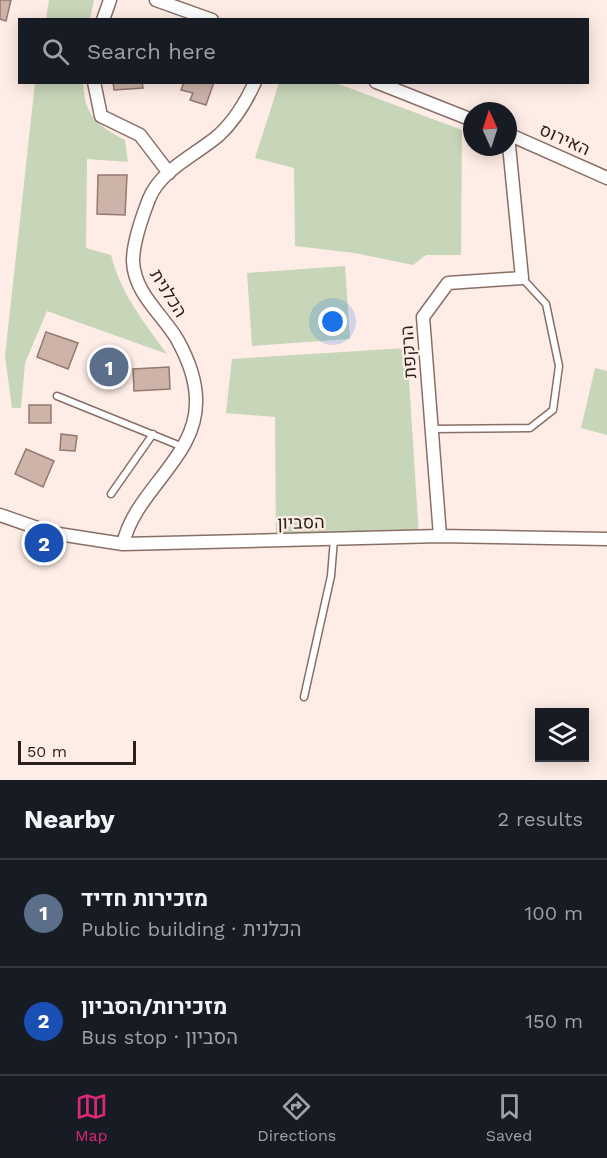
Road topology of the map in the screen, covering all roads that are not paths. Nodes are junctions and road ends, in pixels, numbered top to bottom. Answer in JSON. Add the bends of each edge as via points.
{"nodes":[{"id":1,"x":110,"y":0,"type":"edge"},
{"id":2,"x":156,"y":0,"type":"edge"},
{"id":3,"x":104,"y":18,"type":"edge"},
{"id":4,"x":206,"y":18,"type":"edge"},
{"id":5,"x":94,"y":84,"type":"edge"},
{"id":6,"x":254,"y":84,"type":"edge"},
{"id":7,"x":381,"y":84,"type":"edge"},
{"id":8,"x":463,"y":116,"type":"edge"},
{"id":9,"x":517,"y":139,"type":"edge"},
{"id":10,"x":510,"y":156,"type":"edge"},
{"id":11,"x":169,"y":173,"type":"junction"},
{"id":12,"x":607,"y":178,"type":"edge"},
{"id":13,"x":522,"y":278,"type":"junction"},
{"id":14,"x":57,"y":396,"type":"dead end"},
{"id":15,"x":432,"y":429,"type":"junction"},
{"id":16,"x":153,"y":434,"type":"junction"},
{"id":17,"x":183,"y":447,"type":"junction"},
{"id":18,"x":111,"y":494,"type":"dead end"},
{"id":19,"x":0,"y":515,"type":"edge"},
{"id":20,"x":440,"y":536,"type":"junction"},
{"id":21,"x":334,"y":539,"type":"junction"},
{"id":22,"x":607,"y":539,"type":"edge"},
{"id":23,"x":123,"y":544,"type":"junction"},
{"id":24,"x":304,"y":697,"type":"dead end"}],
"edges":[{"from":1,"to":3,"type":"street"},
{"from":2,"to":4,"type":"street"},
{"from":5,"to":11,"type":"street","via":[[101,116],[140,135]]},
{"from":6,"to":11,"type":"street","name":"הכלנית","via":[[227,126]]},
{"from":7,"to":8,"type":"street"},
{"from":9,"to":12,"type":"street","name":"האירוס"},
{"from":10,"to":13,"type":"street"},
{"from":11,"to":17,"type":"street","name":"הכלנית","via":[[149,198],[133,262],[141,290],[177,340],[195,384],[196,416]]},
{"from":13,"to":15,"type":"street","name":"הרקפת","via":[[448,283],[423,317]]},
{"from":13,"to":15,"type":"lane","via":[[546,304],[558,366],[554,410],[530,428]]},
{"from":14,"to":16,"type":"lane"},
{"from":15,"to":20,"type":"street","name":"הרקפת"},
{"from":16,"to":17,"type":"lane"},
{"from":16,"to":18,"type":"lane"},
{"from":17,"to":23,"type":"street","name":"הכלנית","via":[[139,507]]},
{"from":19,"to":23,"type":"street","name":"הסביון","via":[[52,533]]},
{"from":20,"to":21,"type":"street","name":"הסביון"},
{"from":20,"to":22,"type":"street","name":"הסביון"},
{"from":21,"to":23,"type":"street","name":"הסביון"},
{"from":21,"to":24,"type":"lane","via":[[332,576]]}]}
